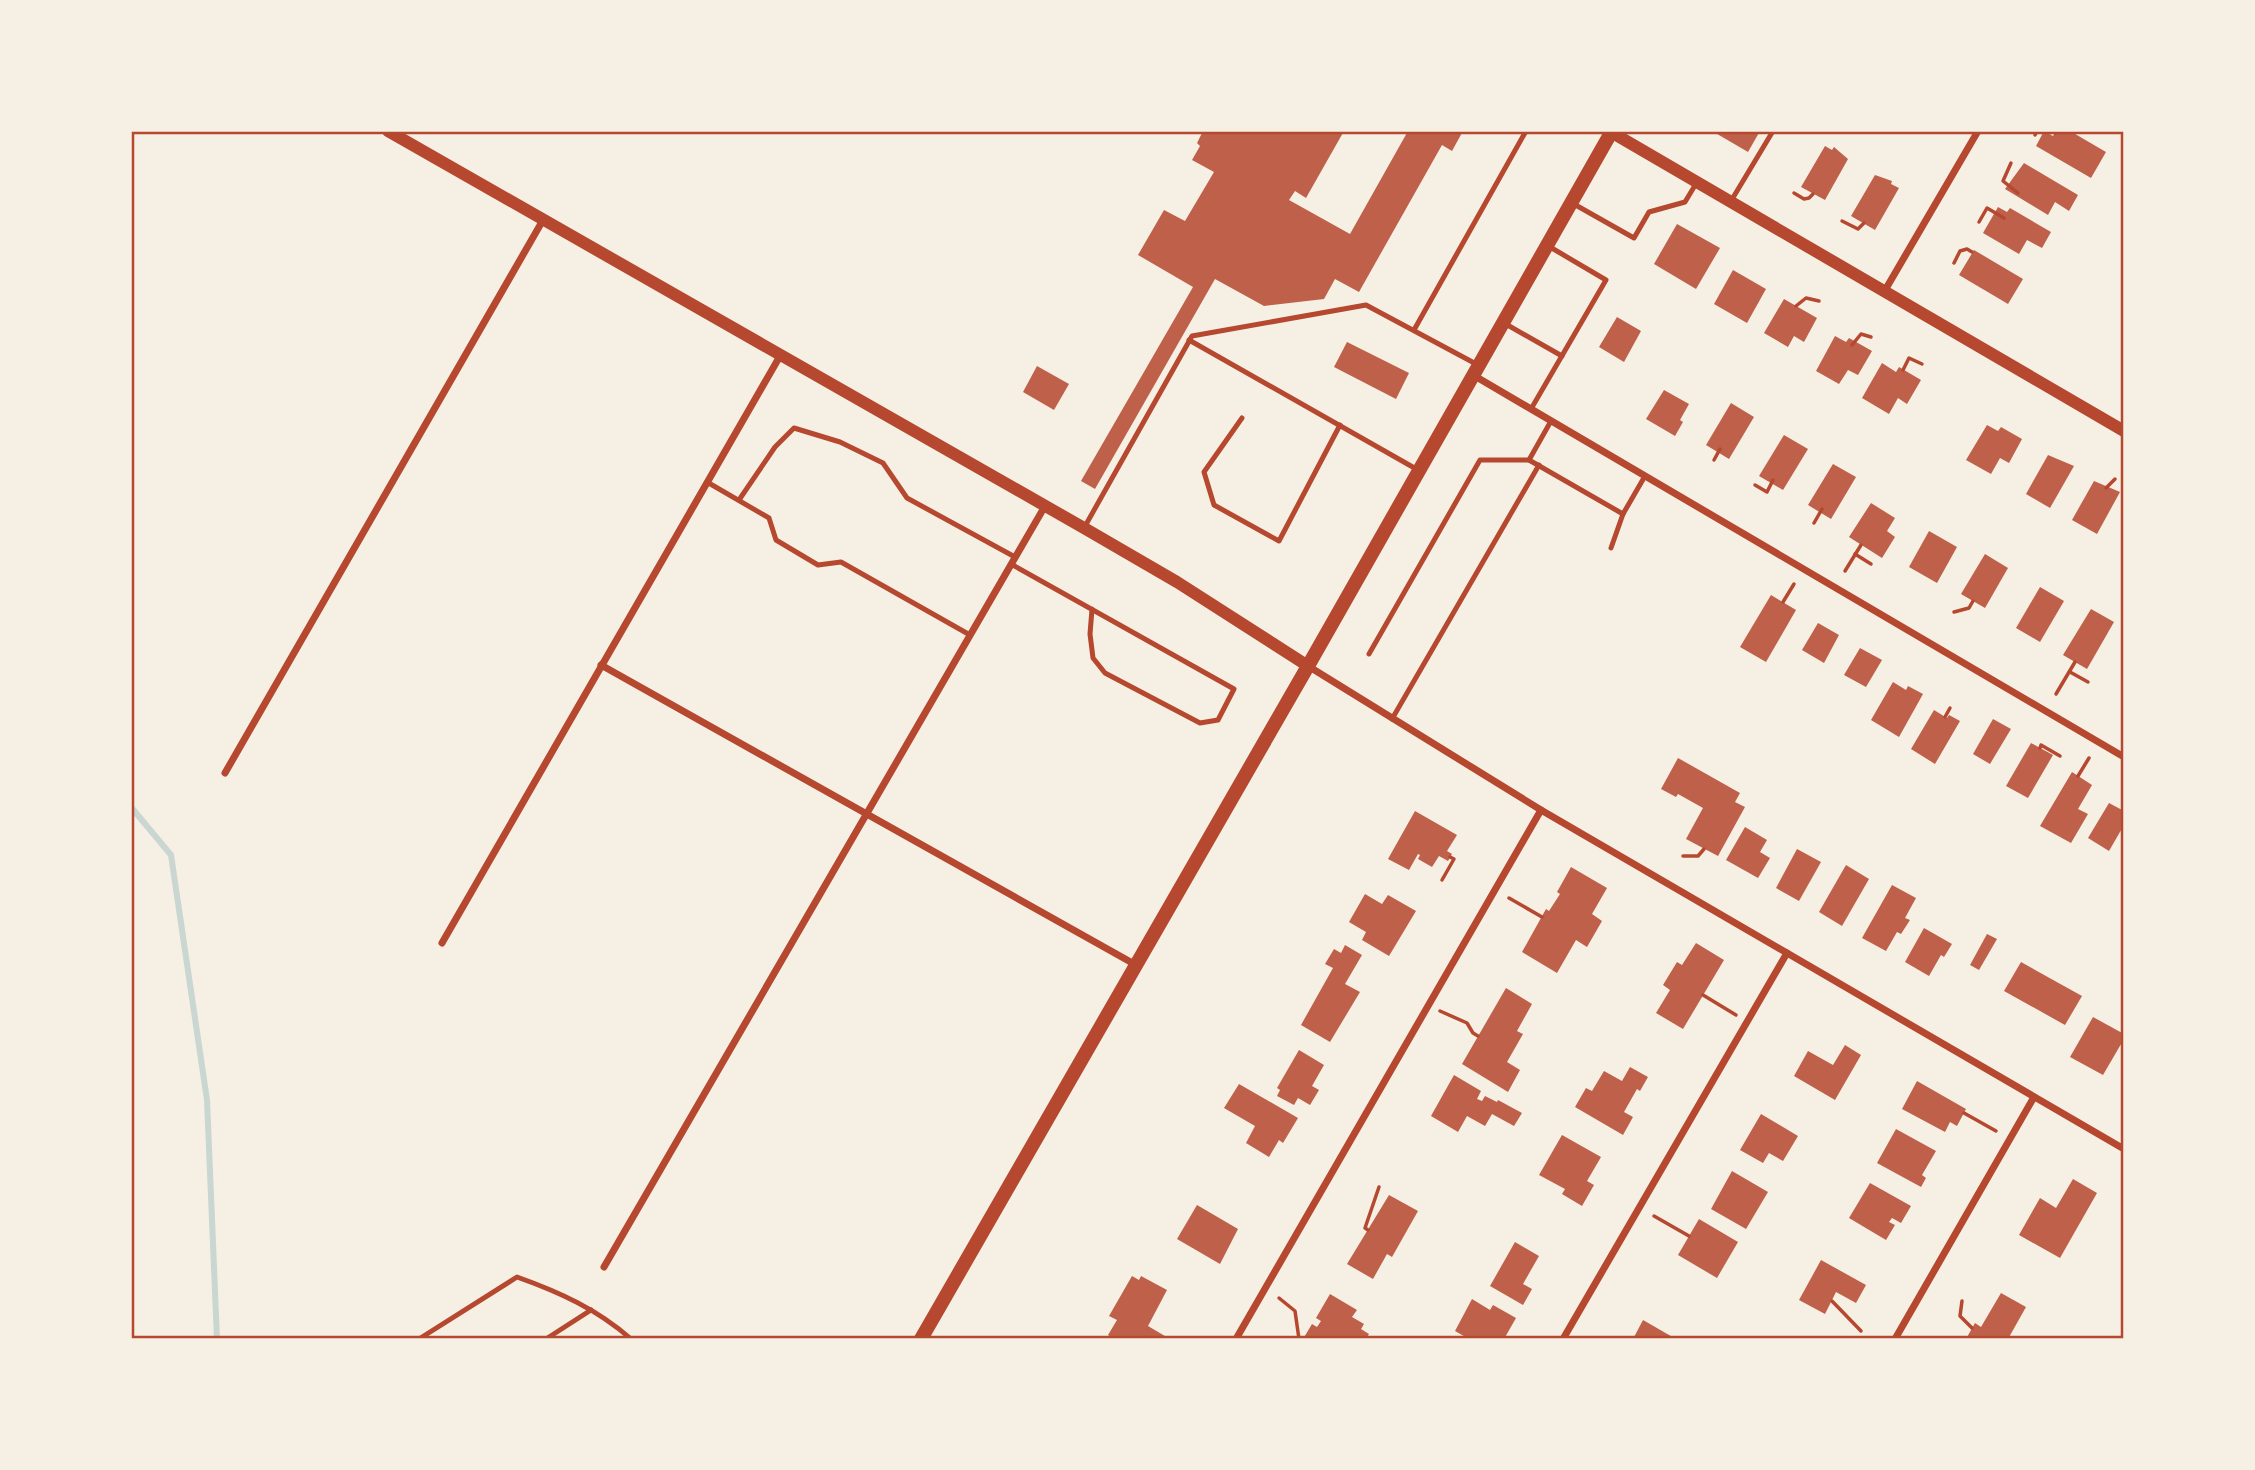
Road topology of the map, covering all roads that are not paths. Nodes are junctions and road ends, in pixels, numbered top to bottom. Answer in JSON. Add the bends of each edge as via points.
{"nodes":[{"id":1,"x":388,"y":131,"type":"edge"},
{"id":2,"x":1526,"y":131,"type":"edge"},
{"id":3,"x":1773,"y":131,"type":"edge"},
{"id":4,"x":1978,"y":131,"type":"edge"},
{"id":5,"x":1612,"y":132,"type":"edge"},
{"id":6,"x":1697,"y":183,"type":"junction"},
{"id":7,"x":1571,"y":202,"type":"junction"},
{"id":8,"x":1731,"y":202,"type":"junction"},
{"id":9,"x":543,"y":220,"type":"junction"},
{"id":10,"x":1547,"y":245,"type":"junction"},
{"id":11,"x":1884,"y":293,"type":"junction"},
{"id":12,"x":1503,"y":323,"type":"junction"},
{"id":13,"x":1414,"y":331,"type":"junction"},
{"id":14,"x":1189,"y":340,"type":"junction"},
{"id":15,"x":780,"y":356,"type":"junction"},
{"id":16,"x":1562,"y":356,"type":"junction"},
{"id":17,"x":1476,"y":370,"type":"junction"},
{"id":18,"x":1531,"y":410,"type":"junction"},
{"id":19,"x":1242,"y":418,"type":"dead end"},
{"id":20,"x":1551,"y":421,"type":"junction"},
{"id":21,"x":1340,"y":425,"type":"junction"},
{"id":22,"x":2124,"y":431,"type":"edge"},
{"id":23,"x":1529,"y":460,"type":"junction"},
{"id":24,"x":1539,"y":465,"type":"junction"},
{"id":25,"x":1419,"y":470,"type":"junction"},
{"id":26,"x":1644,"y":476,"type":"junction"},
{"id":27,"x":707,"y":482,"type":"junction"},
{"id":28,"x":739,"y":500,"type":"junction"},
{"id":29,"x":1045,"y":506,"type":"junction"},
{"id":30,"x":1623,"y":514,"type":"junction"},
{"id":31,"x":1084,"y":528,"type":"junction"},
{"id":32,"x":1611,"y":548,"type":"dead end"},
{"id":33,"x":1013,"y":561,"type":"junction"},
{"id":34,"x":1093,"y":609,"type":"junction"},
{"id":35,"x":970,"y":635,"type":"junction"},
{"id":36,"x":1369,"y":654,"type":"dead end"},
{"id":37,"x":601,"y":666,"type":"junction"},
{"id":38,"x":1308,"y":666,"type":"junction"},
{"id":39,"x":1392,"y":719,"type":"junction"},
{"id":40,"x":2124,"y":757,"type":"edge"},
{"id":41,"x":225,"y":773,"type":"dead end"},
{"id":42,"x":1541,"y":810,"type":"junction"},
{"id":43,"x":866,"y":814,"type":"junction"},
{"id":44,"x":442,"y":943,"type":"dead end"},
{"id":45,"x":1787,"y":953,"type":"junction"},
{"id":46,"x":1136,"y":965,"type":"junction"},
{"id":47,"x":2034,"y":1097,"type":"junction"},
{"id":48,"x":2124,"y":1149,"type":"edge"},
{"id":49,"x":604,"y":1267,"type":"dead end"},
{"id":50,"x":591,"y":1310,"type":"junction"},
{"id":51,"x":419,"y":1339,"type":"edge"},
{"id":52,"x":546,"y":1339,"type":"edge"},
{"id":53,"x":631,"y":1339,"type":"edge"},
{"id":54,"x":921,"y":1339,"type":"edge"},
{"id":55,"x":1236,"y":1339,"type":"edge"},
{"id":56,"x":1563,"y":1339,"type":"edge"},
{"id":57,"x":1895,"y":1339,"type":"edge"}],
"edges":[{"from":1,"to":9,"type":"street"},
{"from":2,"to":13,"type":"lane"},
{"from":3,"to":8,"type":"lane"},
{"from":4,"to":11,"type":"street"},
{"from":5,"to":6,"type":"street"},
{"from":5,"to":7,"type":"main road"},
{"from":6,"to":7,"type":"lane","via":[[1685,202],[1649,212],[1634,238]]},
{"from":6,"to":8,"type":"street"},
{"from":7,"to":10,"type":"main road"},
{"from":8,"to":11,"type":"street"},
{"from":9,"to":15,"type":"street"},
{"from":9,"to":41,"type":"street"},
{"from":10,"to":12,"type":"main road"},
{"from":10,"to":16,"type":"lane","via":[[1606,280]]},
{"from":11,"to":22,"type":"street"},
{"from":12,"to":16,"type":"lane"},
{"from":12,"to":17,"type":"main road"},
{"from":13,"to":14,"type":"lane","via":[[1366,305]]},
{"from":13,"to":17,"type":"lane"},
{"from":14,"to":21,"type":"lane"},
{"from":14,"to":31,"type":"lane"},
{"from":15,"to":27,"type":"street"},
{"from":15,"to":29,"type":"street"},
{"from":16,"to":18,"type":"lane"},
{"from":17,"to":18,"type":"street"},
{"from":17,"to":25,"type":"main road"},
{"from":18,"to":20,"type":"street"},
{"from":19,"to":21,"type":"lane","via":[[1205,472],[1214,505],[1279,541]]},
{"from":20,"to":23,"type":"lane"},
{"from":20,"to":26,"type":"street"},
{"from":21,"to":25,"type":"lane"},
{"from":23,"to":24,"type":"lane"},
{"from":23,"to":36,"type":"lane","via":[[1480,460]]},
{"from":24,"to":30,"type":"lane"},
{"from":24,"to":39,"type":"lane"},
{"from":25,"to":38,"type":"main road"},
{"from":26,"to":30,"type":"lane"},
{"from":26,"to":40,"type":"street"},
{"from":27,"to":28,"type":"lane"},
{"from":27,"to":37,"type":"street"},
{"from":28,"to":33,"type":"lane","via":[[775,447],[794,428],[840,442],[883,463],[907,498]]},
{"from":28,"to":35,"type":"lane","via":[[769,518],[776,540],[818,565],[841,562]]},
{"from":29,"to":31,"type":"street"},
{"from":29,"to":33,"type":"street"},
{"from":30,"to":32,"type":"lane"},
{"from":31,"to":38,"type":"street"},
{"from":33,"to":34,"type":"lane"},
{"from":33,"to":35,"type":"street"},
{"from":34,"to":34,"type":"lane","via":[[1093,658],[1105,673],[1200,723],[1218,720],[1234,689]]},
{"from":35,"to":43,"type":"street"},
{"from":37,"to":43,"type":"street"},
{"from":37,"to":44,"type":"street"},
{"from":38,"to":39,"type":"street"},
{"from":38,"to":46,"type":"main road"},
{"from":39,"to":42,"type":"street"},
{"from":42,"to":45,"type":"street"},
{"from":42,"to":55,"type":"street"},
{"from":43,"to":46,"type":"street"},
{"from":43,"to":49,"type":"street"},
{"from":45,"to":47,"type":"street"},
{"from":45,"to":56,"type":"street"},
{"from":46,"to":54,"type":"main road"},
{"from":47,"to":48,"type":"street"},
{"from":47,"to":57,"type":"street"},
{"from":50,"to":51,"type":"lane","via":[[562,1293],[517,1277]]},
{"from":50,"to":52,"type":"lane"},
{"from":50,"to":53,"type":"lane"}]}
